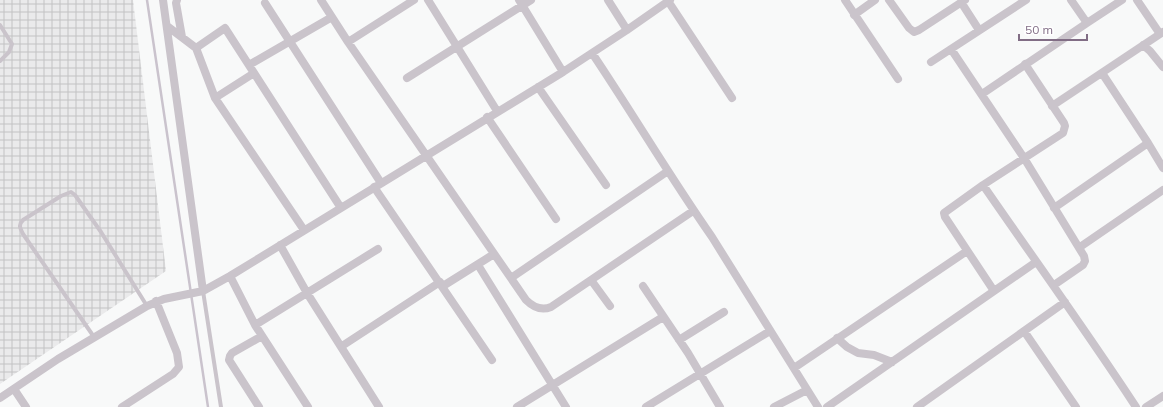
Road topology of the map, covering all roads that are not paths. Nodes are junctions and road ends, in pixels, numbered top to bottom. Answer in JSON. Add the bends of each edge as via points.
{"nodes":[{"id":1,"x":163,"y":0,"type":"edge"},
{"id":2,"x":177,"y":0,"type":"edge"},
{"id":3,"x":321,"y":0,"type":"edge"},
{"id":4,"x":414,"y":0,"type":"edge"},
{"id":5,"x":428,"y":0,"type":"edge"},
{"id":6,"x":531,"y":0,"type":"edge"},
{"id":7,"x":608,"y":0,"type":"edge"},
{"id":8,"x":845,"y":0,"type":"edge"},
{"id":9,"x":875,"y":0,"type":"edge"},
{"id":10,"x":889,"y":0,"type":"edge"},
{"id":11,"x":1026,"y":0,"type":"edge"},
{"id":12,"x":1071,"y":0,"type":"edge"},
{"id":13,"x":1122,"y":0,"type":"edge"},
{"id":14,"x":1137,"y":0,"type":"edge"},
{"id":15,"x":669,"y":1,"type":"edge"},
{"id":16,"x":963,"y":1,"type":"edge"},
{"id":17,"x":265,"y":3,"type":"dead end"},
{"id":18,"x":521,"y":3,"type":"edge"},
{"id":19,"x":854,"y":15,"type":"junction"},
{"id":20,"x":332,"y":17,"type":"junction"},
{"id":21,"x":1087,"y":23,"type":"junction"},
{"id":22,"x":0,"y":25,"type":"edge"},
{"id":23,"x":167,"y":26,"type":"junction"},
{"id":24,"x":627,"y":30,"type":"junction"},
{"id":25,"x":979,"y":30,"type":"junction"},
{"id":26,"x":1161,"y":33,"type":"edge"},
{"id":27,"x":182,"y":37,"type":"junction"},
{"id":28,"x":290,"y":41,"type":"junction"},
{"id":29,"x":348,"y":42,"type":"junction"},
{"id":30,"x":1143,"y":45,"type":"junction"},
{"id":31,"x":196,"y":48,"type":"junction"},
{"id":32,"x":457,"y":48,"type":"junction"},
{"id":33,"x":951,"y":49,"type":"junction"},
{"id":34,"x":592,"y":53,"type":"junction"},
{"id":35,"x":0,"y":61,"type":"edge"},
{"id":36,"x":931,"y":62,"type":"dead end"},
{"id":37,"x":1025,"y":64,"type":"junction"},
{"id":38,"x":249,"y":65,"type":"junction"},
{"id":39,"x":1163,"y":67,"type":"edge"},
{"id":40,"x":563,"y":72,"type":"junction"},
{"id":41,"x":254,"y":73,"type":"junction"},
{"id":42,"x":1102,"y":73,"type":"junction"},
{"id":43,"x":407,"y":78,"type":"dead end"},
{"id":44,"x":898,"y":79,"type":"dead end"},
{"id":45,"x":538,"y":87,"type":"junction"},
{"id":46,"x":982,"y":94,"type":"junction"},
{"id":47,"x":215,"y":98,"type":"junction"},
{"id":48,"x":732,"y":98,"type":"dead end"},
{"id":49,"x":1052,"y":106,"type":"junction"},
{"id":50,"x":497,"y":111,"type":"junction"},
{"id":51,"x":487,"y":117,"type":"junction"},
{"id":52,"x":1148,"y":143,"type":"junction"},
{"id":53,"x":426,"y":155,"type":"junction"},
{"id":54,"x":1024,"y":158,"type":"junction"},
{"id":55,"x":1163,"y":168,"type":"edge"},
{"id":56,"x":668,"y":171,"type":"junction"},
{"id":57,"x":378,"y":185,"type":"junction"},
{"id":58,"x":606,"y":185,"type":"dead end"},
{"id":59,"x":983,"y":185,"type":"junction"},
{"id":60,"x":1163,"y":190,"type":"edge"},
{"id":61,"x":341,"y":208,"type":"junction"},
{"id":62,"x":1054,"y":208,"type":"junction"},
{"id":63,"x":693,"y":211,"type":"junction"},
{"id":64,"x":556,"y":219,"type":"dead end"},
{"id":65,"x":304,"y":230,"type":"junction"},
{"id":66,"x":280,"y":245,"type":"junction"},
{"id":67,"x":1080,"y":247,"type":"junction"},
{"id":68,"x":378,"y":248,"type":"dead end"},
{"id":69,"x":967,"y":250,"type":"junction"},
{"id":70,"x":494,"y":254,"type":"junction"},
{"id":71,"x":1036,"y":262,"type":"junction"},
{"id":72,"x":478,"y":265,"type":"junction"},
{"id":73,"x":230,"y":276,"type":"junction"},
{"id":74,"x":511,"y":278,"type":"junction"},
{"id":75,"x":591,"y":280,"type":"junction"},
{"id":76,"x":442,"y":284,"type":"junction"},
{"id":77,"x":1054,"y":285,"type":"junction"},
{"id":78,"x":643,"y":286,"type":"dead end"},
{"id":79,"x":994,"y":290,"type":"junction"},
{"id":80,"x":201,"y":292,"type":"junction"},
{"id":81,"x":307,"y":293,"type":"junction"},
{"id":82,"x":156,"y":301,"type":"junction"},
{"id":83,"x":1065,"y":302,"type":"junction"},
{"id":84,"x":147,"y":306,"type":"junction"},
{"id":85,"x":610,"y":306,"type":"dead end"},
{"id":86,"x":724,"y":312,"type":"dead end"},
{"id":87,"x":663,"y":317,"type":"junction"},
{"id":88,"x":255,"y":325,"type":"junction"},
{"id":89,"x":770,"y":331,"type":"junction"},
{"id":90,"x":1024,"y":331,"type":"junction"},
{"id":91,"x":262,"y":336,"type":"junction"},
{"id":92,"x":94,"y":338,"type":"junction"},
{"id":93,"x":837,"y":338,"type":"junction"},
{"id":94,"x":679,"y":340,"type":"junction"},
{"id":95,"x":342,"y":346,"type":"junction"},
{"id":96,"x":492,"y":360,"type":"dead end"},
{"id":97,"x":892,"y":362,"type":"junction"},
{"id":98,"x":794,"y":368,"type":"junction"},
{"id":99,"x":700,"y":374,"type":"junction"},
{"id":100,"x":552,"y":386,"type":"junction"},
{"id":101,"x":14,"y":389,"type":"junction"},
{"id":102,"x":807,"y":390,"type":"junction"},
{"id":103,"x":1163,"y":396,"type":"edge"},
{"id":104,"x":0,"y":398,"type":"edge"},
{"id":105,"x":135,"y":404,"type":"edge"},
{"id":106,"x":26,"y":407,"type":"edge"},
{"id":107,"x":122,"y":407,"type":"edge"},
{"id":108,"x":221,"y":407,"type":"edge"},
{"id":109,"x":259,"y":407,"type":"edge"},
{"id":110,"x":308,"y":407,"type":"edge"},
{"id":111,"x":380,"y":407,"type":"edge"},
{"id":112,"x":517,"y":407,"type":"edge"},
{"id":113,"x":566,"y":407,"type":"edge"},
{"id":114,"x":646,"y":407,"type":"edge"},
{"id":115,"x":720,"y":407,"type":"edge"},
{"id":116,"x":774,"y":407,"type":"edge"},
{"id":117,"x":818,"y":407,"type":"edge"},
{"id":118,"x":827,"y":407,"type":"edge"},
{"id":119,"x":917,"y":407,"type":"edge"},
{"id":120,"x":1076,"y":407,"type":"edge"},
{"id":121,"x":1136,"y":407,"type":"edge"},
{"id":122,"x":1146,"y":407,"type":"edge"}],
"edges":[{"from":1,"to":23,"type":"street"},
{"from":2,"to":27,"type":"street"},
{"from":3,"to":20,"type":"street"},
{"from":4,"to":29,"type":"street"},
{"from":5,"to":32,"type":"street"},
{"from":6,"to":18,"type":"street"},
{"from":7,"to":24,"type":"street"},
{"from":8,"to":19,"type":"street"},
{"from":9,"to":19,"type":"street"},
{"from":10,"to":16,"type":"street","via":[[914,32]]},
{"from":11,"to":25,"type":"street"},
{"from":12,"to":21,"type":"street"},
{"from":13,"to":21,"type":"street"},
{"from":14,"to":26,"type":"street"},
{"from":15,"to":24,"type":"street"},
{"from":15,"to":48,"type":"street"},
{"from":16,"to":25,"type":"street"},
{"from":17,"to":28,"type":"street"},
{"from":18,"to":32,"type":"street"},
{"from":18,"to":40,"type":"street"},
{"from":19,"to":44,"type":"street"},
{"from":20,"to":28,"type":"street"},
{"from":20,"to":29,"type":"street"},
{"from":21,"to":37,"type":"street"},
{"from":22,"to":35,"type":"lane","via":[[12,44],[10,52]]},
{"from":23,"to":27,"type":"street"},
{"from":23,"to":80,"type":"street"},
{"from":24,"to":34,"type":"street"},
{"from":25,"to":33,"type":"street"},
{"from":26,"to":30,"type":"street"},
{"from":27,"to":31,"type":"street"},
{"from":28,"to":38,"type":"street"},
{"from":28,"to":57,"type":"street"},
{"from":29,"to":53,"type":"street"},
{"from":30,"to":39,"type":"street"},
{"from":30,"to":42,"type":"street"},
{"from":31,"to":38,"type":"street","via":[[225,28]]},
{"from":31,"to":47,"type":"street"},
{"from":32,"to":43,"type":"street"},
{"from":32,"to":50,"type":"street"},
{"from":33,"to":36,"type":"street"},
{"from":33,"to":46,"type":"street"},
{"from":34,"to":40,"type":"street"},
{"from":34,"to":56,"type":"street"},
{"from":37,"to":46,"type":"street"},
{"from":37,"to":49,"type":"street"},
{"from":38,"to":41,"type":"street"},
{"from":40,"to":45,"type":"street"},
{"from":41,"to":47,"type":"street"},
{"from":41,"to":61,"type":"street"},
{"from":42,"to":49,"type":"street"},
{"from":42,"to":52,"type":"street"},
{"from":45,"to":50,"type":"street"},
{"from":45,"to":58,"type":"street"},
{"from":46,"to":54,"type":"street"},
{"from":47,"to":65,"type":"street"},
{"from":49,"to":54,"type":"street","via":[[1064,123],[1063,133]]},
{"from":50,"to":51,"type":"street"},
{"from":51,"to":53,"type":"street"},
{"from":51,"to":64,"type":"street"},
{"from":52,"to":55,"type":"street"},
{"from":52,"to":62,"type":"street"},
{"from":53,"to":57,"type":"street"},
{"from":53,"to":70,"type":"street"},
{"from":54,"to":59,"type":"street"},
{"from":54,"to":62,"type":"street"},
{"from":56,"to":63,"type":"street"},
{"from":56,"to":74,"type":"street"},
{"from":57,"to":61,"type":"street"},
{"from":57,"to":76,"type":"street"},
{"from":59,"to":69,"type":"street","via":[[944,213],[944,217]]},
{"from":59,"to":71,"type":"street"},
{"from":60,"to":67,"type":"street"},
{"from":61,"to":65,"type":"street"},
{"from":62,"to":67,"type":"street"},
{"from":63,"to":75,"type":"street"},
{"from":63,"to":89,"type":"street"},
{"from":65,"to":66,"type":"street"},
{"from":66,"to":73,"type":"street"},
{"from":66,"to":81,"type":"street"},
{"from":67,"to":77,"type":"street","via":[[1085,261],[1083,265]]},
{"from":68,"to":81,"type":"street"},
{"from":69,"to":79,"type":"street"},
{"from":69,"to":93,"type":"street"},
{"from":70,"to":72,"type":"street"},
{"from":70,"to":74,"type":"street"},
{"from":71,"to":77,"type":"street"},
{"from":71,"to":79,"type":"street"},
{"from":72,"to":76,"type":"street"},
{"from":72,"to":100,"type":"street"},
{"from":73,"to":80,"type":"street"},
{"from":73,"to":88,"type":"street"},
{"from":74,"to":75,"type":"street","via":[[526,300],[535,307],[546,309]]},
{"from":75,"to":85,"type":"street"},
{"from":76,"to":95,"type":"street"},
{"from":76,"to":96,"type":"street"},
{"from":77,"to":83,"type":"street"},
{"from":78,"to":87,"type":"street"},
{"from":79,"to":97,"type":"street"},
{"from":80,"to":82,"type":"street"},
{"from":80,"to":108,"type":"lane"},
{"from":81,"to":88,"type":"street"},
{"from":81,"to":95,"type":"street"},
{"from":82,"to":84,"type":"street"},
{"from":82,"to":105,"type":"street","via":[[177,353],[179,367]]},
{"from":83,"to":90,"type":"street"},
{"from":83,"to":121,"type":"street"},
{"from":84,"to":92,"type":"street"},
{"from":84,"to":92,"type":"lane","via":[[75,195],[71,192],[61,196],[23,220],[19,226]]},
{"from":86,"to":94,"type":"street"},
{"from":87,"to":94,"type":"street"},
{"from":87,"to":100,"type":"street"},
{"from":88,"to":91,"type":"street"},
{"from":89,"to":98,"type":"street"},
{"from":89,"to":99,"type":"street"},
{"from":90,"to":119,"type":"street"},
{"from":90,"to":120,"type":"street"},
{"from":91,"to":109,"type":"street","via":[[232,353],[229,360]]},
{"from":91,"to":110,"type":"street"},
{"from":92,"to":101,"type":"street"},
{"from":93,"to":97,"type":"street","via":[[858,353],[874,355]]},
{"from":93,"to":98,"type":"street"},
{"from":94,"to":99,"type":"street"},
{"from":95,"to":111,"type":"street"},
{"from":97,"to":118,"type":"street"},
{"from":98,"to":102,"type":"street"},
{"from":99,"to":114,"type":"street"},
{"from":99,"to":115,"type":"street"},
{"from":100,"to":112,"type":"street"},
{"from":100,"to":113,"type":"street"},
{"from":101,"to":104,"type":"street"},
{"from":101,"to":106,"type":"street"},
{"from":102,"to":116,"type":"street"},
{"from":102,"to":117,"type":"street"},
{"from":103,"to":122,"type":"street"},
{"from":105,"to":107,"type":"street"}]}
